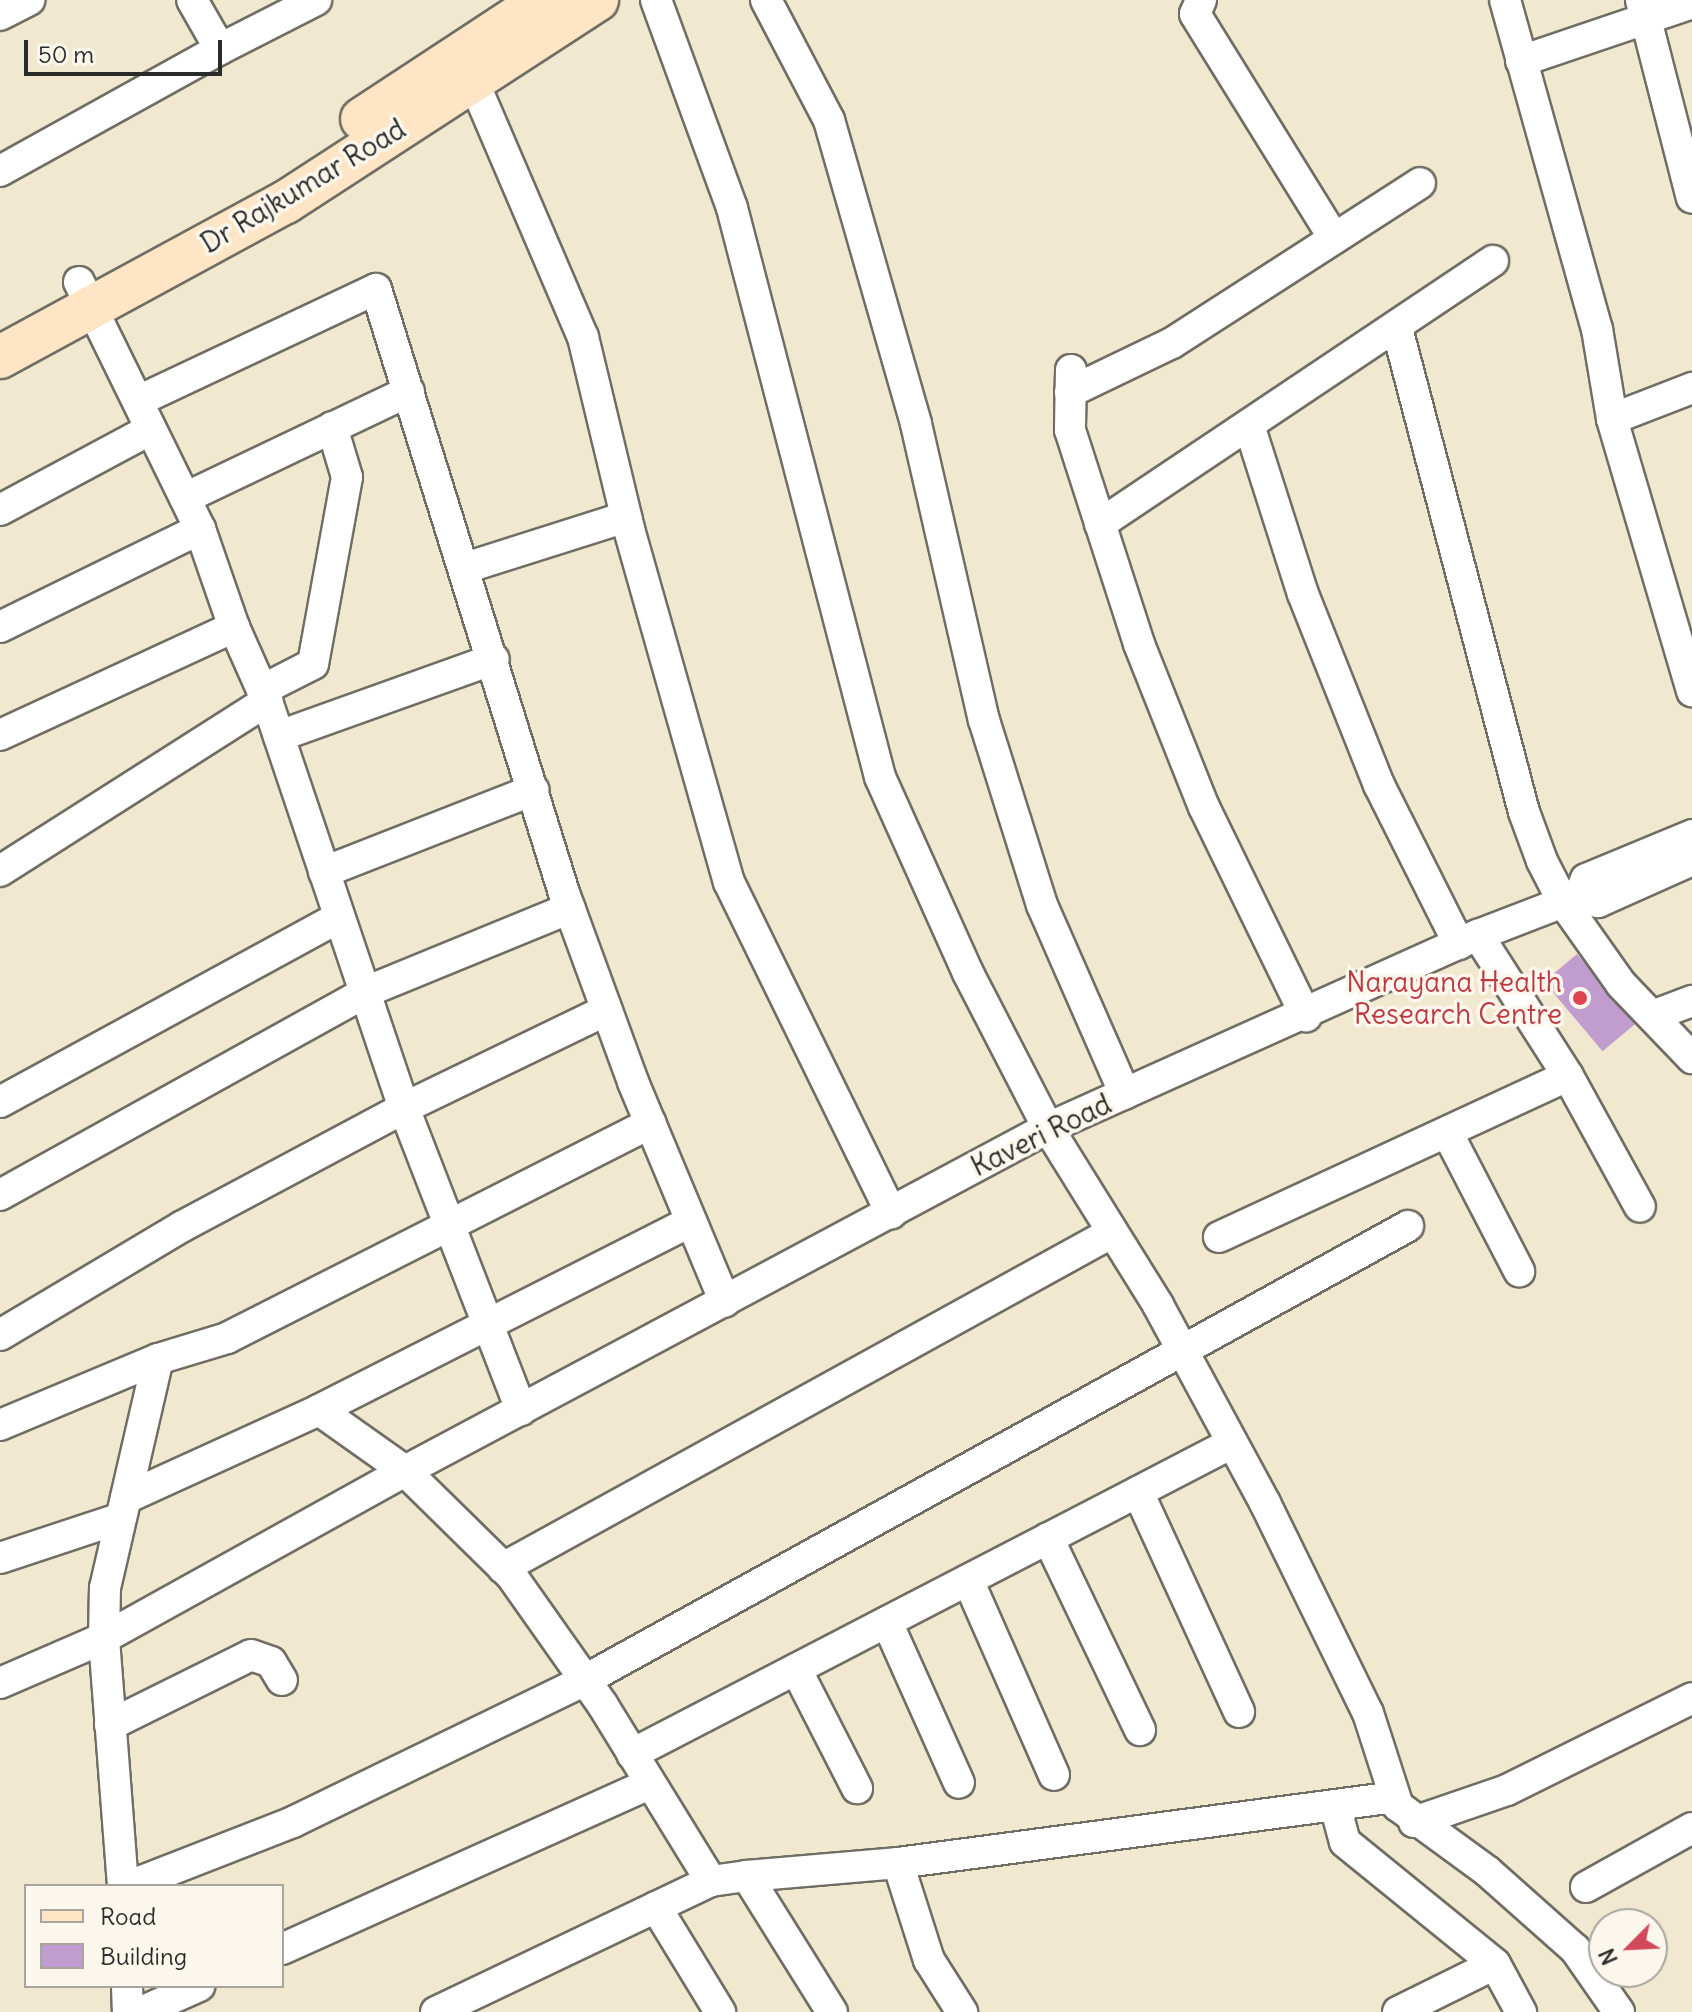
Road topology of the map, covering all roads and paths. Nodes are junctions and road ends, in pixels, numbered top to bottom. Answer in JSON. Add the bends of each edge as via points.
{"nodes":[{"id":1,"x":29,"y":0,"type":"edge"},
{"id":2,"x":192,"y":0,"type":"edge"},
{"id":3,"x":316,"y":0,"type":"edge"},
{"id":4,"x":597,"y":0,"type":"edge"},
{"id":5,"x":656,"y":0,"type":"edge"},
{"id":6,"x":766,"y":0,"type":"edge"},
{"id":7,"x":1201,"y":0,"type":"edge"},
{"id":8,"x":1505,"y":0,"type":"edge"},
{"id":9,"x":539,"y":1,"type":"edge"},
{"id":10,"x":1692,"y":3,"type":"edge"},
{"id":11,"x":1644,"y":10,"type":"edge"},
{"id":12,"x":0,"y":15,"type":"edge"},
{"id":13,"x":220,"y":49,"type":"junction"},
{"id":14,"x":1521,"y":61,"type":"junction"},
{"id":15,"x":474,"y":83,"type":"junction"},
{"id":16,"x":0,"y":171,"type":"edge"},
{"id":17,"x":1420,"y":183,"type":"dead end"},
{"id":18,"x":1692,"y":198,"type":"edge"},
{"id":19,"x":1334,"y":238,"type":"junction"},
{"id":20,"x":1493,"y":261,"type":"dead end"},
{"id":21,"x":85,"y":295,"type":"junction"},
{"id":22,"x":0,"y":325,"type":"edge"},
{"id":23,"x":1397,"y":328,"type":"junction"},
{"id":24,"x":0,"y":357,"type":"edge"},
{"id":25,"x":1692,"y":388,"type":"edge"},
{"id":26,"x":409,"y":391,"type":"junction"},
{"id":27,"x":138,"y":401,"type":"junction"},
{"id":28,"x":1612,"y":419,"type":"junction"},
{"id":29,"x":1249,"y":425,"type":"junction"},
{"id":30,"x":332,"y":427,"type":"junction"},
{"id":31,"x":151,"y":429,"type":"junction"},
{"id":32,"x":185,"y":498,"type":"junction"},
{"id":33,"x":0,"y":510,"type":"edge"},
{"id":34,"x":626,"y":517,"type":"junction"},
{"id":35,"x":1100,"y":524,"type":"junction"},
{"id":36,"x":200,"y":529,"type":"junction"},
{"id":37,"x":465,"y":568,"type":"junction"},
{"id":38,"x":0,"y":627,"type":"edge"},
{"id":39,"x":234,"y":627,"type":"junction"},
{"id":40,"x":494,"y":659,"type":"junction"},
{"id":41,"x":1692,"y":691,"type":"edge"},
{"id":42,"x":265,"y":696,"type":"junction"},
{"id":43,"x":0,"y":735,"type":"edge"},
{"id":44,"x":279,"y":736,"type":"junction"},
{"id":45,"x":533,"y":790,"type":"junction"},
{"id":46,"x":1692,"y":835,"type":"edge"},
{"id":47,"x":1692,"y":860,"type":"edge"},
{"id":48,"x":0,"y":871,"type":"edge"},
{"id":49,"x":324,"y":872,"type":"junction"},
{"id":50,"x":1571,"y":899,"type":"junction"},
{"id":51,"x":570,"y":908,"type":"junction"},
{"id":52,"x":339,"y":917,"type":"junction"},
{"id":53,"x":1468,"y":940,"type":"junction"},
{"id":54,"x":368,"y":991,"type":"junction"},
{"id":55,"x":1692,"y":1001,"type":"edge"},
{"id":56,"x":607,"y":1010,"type":"junction"},
{"id":57,"x":1306,"y":1016,"type":"junction"},
{"id":58,"x":1652,"y":1016,"type":"junction"},
{"id":59,"x":1692,"y":1058,"type":"edge"},
{"id":60,"x":1568,"y":1076,"type":"junction"},
{"id":61,"x":1125,"y":1094,"type":"junction"},
{"id":62,"x":0,"y":1102,"type":"edge"},
{"id":63,"x":404,"y":1108,"type":"junction"},
{"id":64,"x":650,"y":1123,"type":"junction"},
{"id":65,"x":1048,"y":1128,"type":"junction"},
{"id":66,"x":1447,"y":1132,"type":"junction"},
{"id":67,"x":0,"y":1195,"type":"edge"},
{"id":68,"x":1640,"y":1207,"type":"dead end"},
{"id":69,"x":891,"y":1213,"type":"junction"},
{"id":70,"x":691,"y":1221,"type":"junction"},
{"id":71,"x":449,"y":1224,"type":"junction"},
{"id":72,"x":1408,"y":1226,"type":"dead end"},
{"id":73,"x":1113,"y":1232,"type":"junction"},
{"id":74,"x":1219,"y":1237,"type":"dead end"},
{"id":75,"x":1519,"y":1271,"type":"dead end"},
{"id":76,"x":725,"y":1302,"type":"junction"},
{"id":77,"x":490,"y":1323,"type":"junction"},
{"id":78,"x":0,"y":1335,"type":"edge"},
{"id":79,"x":1183,"y":1350,"type":"junction"},
{"id":80,"x":158,"y":1359,"type":"junction"},
{"id":81,"x":319,"y":1410,"type":"junction"},
{"id":82,"x":521,"y":1410,"type":"junction"},
{"id":83,"x":0,"y":1425,"type":"edge"},
{"id":84,"x":1232,"y":1443,"type":"junction"},
{"id":85,"x":405,"y":1471,"type":"junction"},
{"id":86,"x":1138,"y":1492,"type":"junction"},
{"id":87,"x":124,"y":1508,"type":"junction"},
{"id":88,"x":1048,"y":1538,"type":"junction"},
{"id":89,"x":0,"y":1558,"type":"edge"},
{"id":90,"x":503,"y":1568,"type":"junction"},
{"id":91,"x":968,"y":1580,"type":"junction"},
{"id":92,"x":887,"y":1622,"type":"junction"},
{"id":93,"x":104,"y":1638,"type":"junction"},
{"id":94,"x":796,"y":1669,"type":"junction"},
{"id":95,"x":282,"y":1680,"type":"dead end"},
{"id":96,"x":585,"y":1680,"type":"junction"},
{"id":97,"x":0,"y":1683,"type":"edge"},
{"id":98,"x":1692,"y":1698,"type":"edge"},
{"id":99,"x":1239,"y":1712,"type":"dead end"},
{"id":100,"x":110,"y":1725,"type":"junction"},
{"id":101,"x":1140,"y":1730,"type":"dead end"},
{"id":102,"x":632,"y":1754,"type":"junction"},
{"id":103,"x":1054,"y":1775,"type":"dead end"},
{"id":104,"x":959,"y":1783,"type":"dead end"},
{"id":105,"x":650,"y":1784,"type":"junction"},
{"id":106,"x":857,"y":1788,"type":"dead end"},
{"id":107,"x":1395,"y":1797,"type":"junction"},
{"id":108,"x":1335,"y":1805,"type":"junction"},
{"id":109,"x":1414,"y":1822,"type":"junction"},
{"id":110,"x":1692,"y":1828,"type":"edge"},
{"id":111,"x":898,"y":1863,"type":"junction"},
{"id":112,"x":747,"y":1876,"type":"junction"},
{"id":113,"x":711,"y":1881,"type":"junction"},
{"id":114,"x":123,"y":1884,"type":"edge"},
{"id":115,"x":134,"y":1884,"type":"edge"},
{"id":116,"x":1586,"y":1887,"type":"dead end"},
{"id":117,"x":656,"y":1907,"type":"junction"},
{"id":118,"x":284,"y":1948,"type":"edge"},
{"id":119,"x":1495,"y":1964,"type":"junction"},
{"id":120,"x":127,"y":1988,"type":"edge"},
{"id":121,"x":195,"y":1988,"type":"edge"},
{"id":122,"x":715,"y":2011,"type":"edge"},
{"id":123,"x":1618,"y":2011,"type":"edge"},
{"id":124,"x":128,"y":2012,"type":"edge"},
{"id":125,"x":141,"y":2012,"type":"edge"},
{"id":126,"x":436,"y":2012,"type":"edge"},
{"id":127,"x":832,"y":2012,"type":"edge"},
{"id":128,"x":962,"y":2012,"type":"edge"},
{"id":129,"x":1398,"y":2012,"type":"edge"},
{"id":130,"x":1521,"y":2012,"type":"edge"}],
"edges":[{"from":1,"to":12,"type":"street"},
{"from":2,"to":13,"type":"street"},
{"from":3,"to":13,"type":"street"},
{"from":4,"to":15,"type":"main road","name":"Dr Rajkumar Road"},
{"from":5,"to":65,"type":"street","via":[[732,208],[880,777],[968,973]]},
{"from":6,"to":61,"type":"street","via":[[829,120],[916,424],[984,720],[1042,905]]},
{"from":7,"to":19,"type":"street","via":[[1195,14]]},
{"from":8,"to":14,"type":"street"},
{"from":9,"to":21,"type":"main road","name":"Dr Rajkumar Road","via":[[276,177]]},
{"from":10,"to":11,"type":"street"},
{"from":11,"to":14,"type":"street"},
{"from":11,"to":18,"type":"street"},
{"from":13,"to":16,"type":"street"},
{"from":14,"to":28,"type":"street","via":[[1597,329]]},
{"from":15,"to":21,"type":"main road","name":"Dr Rajkumar Road","via":[[329,170],[286,202]]},
{"from":15,"to":34,"type":"street","via":[[583,337]]},
{"from":17,"to":19,"type":"street"},
{"from":19,"to":35,"type":"street","via":[[1172,343],[1071,381],[1070,430]]},
{"from":20,"to":23,"type":"street"},
{"from":21,"to":22,"type":"main road","name":"Dr Rajkumar Road"},
{"from":21,"to":24,"type":"main road","name":"Dr Rajkumar Road"},
{"from":21,"to":27,"type":"street"},
{"from":23,"to":29,"type":"street"},
{"from":23,"to":50,"type":"street","via":[[1524,812]]},
{"from":25,"to":28,"type":"street"},
{"from":26,"to":27,"type":"street","via":[[376,289]]},
{"from":26,"to":30,"type":"street"},
{"from":26,"to":37,"type":"street"},
{"from":27,"to":31,"type":"street"},
{"from":28,"to":41,"type":"street"},
{"from":29,"to":35,"type":"street"},
{"from":29,"to":53,"type":"street","via":[[1303,594],[1373,770]]},
{"from":30,"to":32,"type":"street"},
{"from":30,"to":42,"type":"street","via":[[347,477],[313,664]]},
{"from":31,"to":32,"type":"street"},
{"from":31,"to":33,"type":"street"},
{"from":32,"to":36,"type":"street"},
{"from":34,"to":37,"type":"street"},
{"from":34,"to":69,"type":"street","via":[[729,882]]},
{"from":35,"to":57,"type":"street","via":[[1139,644],[1204,807]]},
{"from":36,"to":38,"type":"street"},
{"from":36,"to":39,"type":"street"},
{"from":37,"to":40,"type":"street"},
{"from":39,"to":42,"type":"street"},
{"from":39,"to":43,"type":"street"},
{"from":40,"to":44,"type":"street"},
{"from":40,"to":45,"type":"street"},
{"from":42,"to":44,"type":"street"},
{"from":42,"to":48,"type":"street"},
{"from":44,"to":49,"type":"street"},
{"from":45,"to":49,"type":"street"},
{"from":45,"to":51,"type":"street"},
{"from":46,"to":50,"type":"street","name":"Kaveri Road","via":[[1586,879]]},
{"from":47,"to":50,"type":"street","name":"Kaveri Road","via":[[1598,902]]},
{"from":49,"to":52,"type":"street"},
{"from":50,"to":53,"type":"street","name":"Kaveri Road"},
{"from":50,"to":58,"type":"street","via":[[1621,984]]},
{"from":51,"to":54,"type":"street"},
{"from":51,"to":56,"type":"street"},
{"from":52,"to":54,"type":"street"},
{"from":52,"to":62,"type":"street"},
{"from":53,"to":57,"type":"street","name":"Kaveri Road"},
{"from":53,"to":60,"type":"street"},
{"from":54,"to":63,"type":"street"},
{"from":54,"to":67,"type":"street"},
{"from":55,"to":58,"type":"street"},
{"from":56,"to":63,"type":"street"},
{"from":56,"to":64,"type":"street"},
{"from":57,"to":61,"type":"street","name":"Kaveri Road"},
{"from":58,"to":59,"type":"street"},
{"from":60,"to":66,"type":"street"},
{"from":60,"to":68,"type":"street"},
{"from":61,"to":65,"type":"street","name":"Kaveri Road"},
{"from":63,"to":71,"type":"street"},
{"from":63,"to":78,"type":"street","via":[[183,1226]]},
{"from":64,"to":70,"type":"street"},
{"from":64,"to":71,"type":"street"},
{"from":65,"to":69,"type":"street","name":"Kaveri Road"},
{"from":65,"to":73,"type":"street"},
{"from":66,"to":74,"type":"street"},
{"from":66,"to":75,"type":"street"},
{"from":69,"to":76,"type":"street","name":"Kaveri Road"},
{"from":70,"to":76,"type":"street"},
{"from":70,"to":77,"type":"street"},
{"from":71,"to":77,"type":"street"},
{"from":71,"to":80,"type":"street","via":[[227,1338]]},
{"from":72,"to":79,"type":"street"},
{"from":73,"to":79,"type":"street"},
{"from":73,"to":90,"type":"street"},
{"from":76,"to":82,"type":"street","name":"Kaveri Road"},
{"from":77,"to":81,"type":"street"},
{"from":77,"to":82,"type":"street"},
{"from":79,"to":84,"type":"street"},
{"from":79,"to":96,"type":"street"},
{"from":80,"to":83,"type":"street"},
{"from":80,"to":87,"type":"street"},
{"from":81,"to":85,"type":"street"},
{"from":81,"to":87,"type":"street"},
{"from":82,"to":85,"type":"street","name":"Kaveri Road"},
{"from":84,"to":86,"type":"street"},
{"from":84,"to":107,"type":"street","via":[[1368,1713]]},
{"from":85,"to":90,"type":"street"},
{"from":85,"to":93,"type":"street","name":"Kaveri Road"},
{"from":86,"to":88,"type":"street"},
{"from":86,"to":99,"type":"street"},
{"from":87,"to":89,"type":"street"},
{"from":87,"to":93,"type":"street","via":[[105,1588]]},
{"from":88,"to":91,"type":"street"},
{"from":88,"to":101,"type":"street"},
{"from":90,"to":96,"type":"street"},
{"from":91,"to":92,"type":"street"},
{"from":91,"to":103,"type":"street"},
{"from":92,"to":94,"type":"street"},
{"from":92,"to":104,"type":"street"},
{"from":93,"to":97,"type":"street","name":"Kaveri Road"},
{"from":93,"to":100,"type":"street"},
{"from":94,"to":102,"type":"street"},
{"from":94,"to":106,"type":"street"},
{"from":95,"to":100,"type":"street","via":[[271,1662],[251,1655]]},
{"from":96,"to":102,"type":"street"},
{"from":96,"to":115,"type":"street","via":[[306,1816]]},
{"from":98,"to":109,"type":"street","via":[[1507,1790]]},
{"from":100,"to":114,"type":"street"},
{"from":102,"to":105,"type":"street"},
{"from":105,"to":113,"type":"street"},
{"from":105,"to":118,"type":"street"},
{"from":107,"to":108,"type":"street"},
{"from":107,"to":109,"type":"street"},
{"from":108,"to":111,"type":"street"},
{"from":108,"to":119,"type":"street","via":[[1345,1842]]},
{"from":109,"to":123,"type":"street","via":[[1487,1871],[1575,1949]]},
{"from":110,"to":116,"type":"street"},
{"from":111,"to":112,"type":"street"},
{"from":111,"to":128,"type":"street","via":[[929,1960]]},
{"from":112,"to":113,"type":"street"},
{"from":112,"to":127,"type":"street"},
{"from":113,"to":117,"type":"street"},
{"from":117,"to":122,"type":"street"},
{"from":117,"to":126,"type":"street"},
{"from":119,"to":129,"type":"street"},
{"from":119,"to":130,"type":"street"},
{"from":120,"to":124,"type":"street"},
{"from":121,"to":125,"type":"street"}]}
